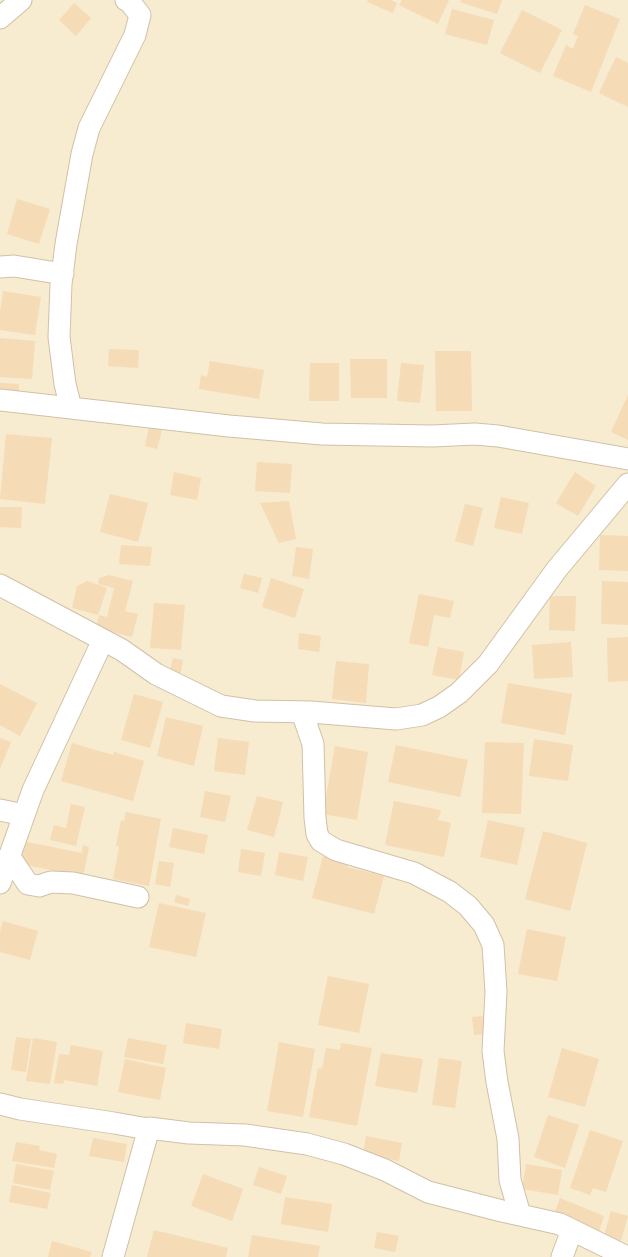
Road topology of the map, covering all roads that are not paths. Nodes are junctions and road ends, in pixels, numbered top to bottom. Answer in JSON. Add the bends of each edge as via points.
{"nodes":[{"id":1,"x":21,"y":0,"type":"edge"},
{"id":2,"x":126,"y":0,"type":"edge"},
{"id":3,"x":0,"y":18,"type":"edge"},
{"id":4,"x":0,"y":267,"type":"edge"},
{"id":5,"x":63,"y":274,"type":"junction"},
{"id":6,"x":0,"y":400,"type":"edge"},
{"id":7,"x":71,"y":408,"type":"junction"},
{"id":8,"x":628,"y":459,"type":"edge"},
{"id":9,"x":628,"y":483,"type":"edge"},
{"id":10,"x":0,"y":585,"type":"edge"},
{"id":11,"x":103,"y":640,"type":"junction"},
{"id":12,"x":302,"y":712,"type":"junction"},
{"id":13,"x":0,"y":810,"type":"edge"},
{"id":14,"x":24,"y":815,"type":"junction"},
{"id":15,"x":9,"y":872,"type":"edge"},
{"id":16,"x":138,"y":897,"type":"dead end"},
{"id":17,"x":0,"y":1104,"type":"edge"},
{"id":18,"x":149,"y":1128,"type":"junction"},
{"id":19,"x":520,"y":1215,"type":"junction"},
{"id":20,"x":572,"y":1230,"type":"junction"},
{"id":21,"x":113,"y":1257,"type":"edge"},
{"id":22,"x":562,"y":1257,"type":"edge"},
{"id":23,"x":627,"y":1257,"type":"edge"}],
"edges":[{"from":1,"to":3,"type":"street"},
{"from":2,"to":5,"type":"street","via":[[140,15],[135,35],[88,128]]},
{"from":4,"to":5,"type":"street"},
{"from":5,"to":7,"type":"street","via":[[59,337]]},
{"from":6,"to":7,"type":"street"},
{"from":7,"to":8,"type":"street","via":[[322,434],[498,436]]},
{"from":9,"to":12,"type":"street","via":[[557,569],[488,664],[459,693],[422,715],[396,719]]},
{"from":10,"to":11,"type":"street"},
{"from":11,"to":12,"type":"street","via":[[156,674],[220,706]]},
{"from":11,"to":14,"type":"street"},
{"from":12,"to":19,"type":"street","via":[[313,744],[315,818],[321,841],[336,850],[414,873],[450,892],[484,925],[493,945],[493,1050],[508,1139],[510,1180]]},
{"from":13,"to":14,"type":"street"},
{"from":14,"to":15,"type":"street"},
{"from":15,"to":16,"type":"street","via":[[28,884],[73,883]]},
{"from":17,"to":18,"type":"street"},
{"from":18,"to":19,"type":"street","via":[[307,1144],[375,1166],[428,1192]]},
{"from":18,"to":21,"type":"street"},
{"from":19,"to":20,"type":"street"},
{"from":20,"to":22,"type":"street"},
{"from":20,"to":23,"type":"street"}]}
